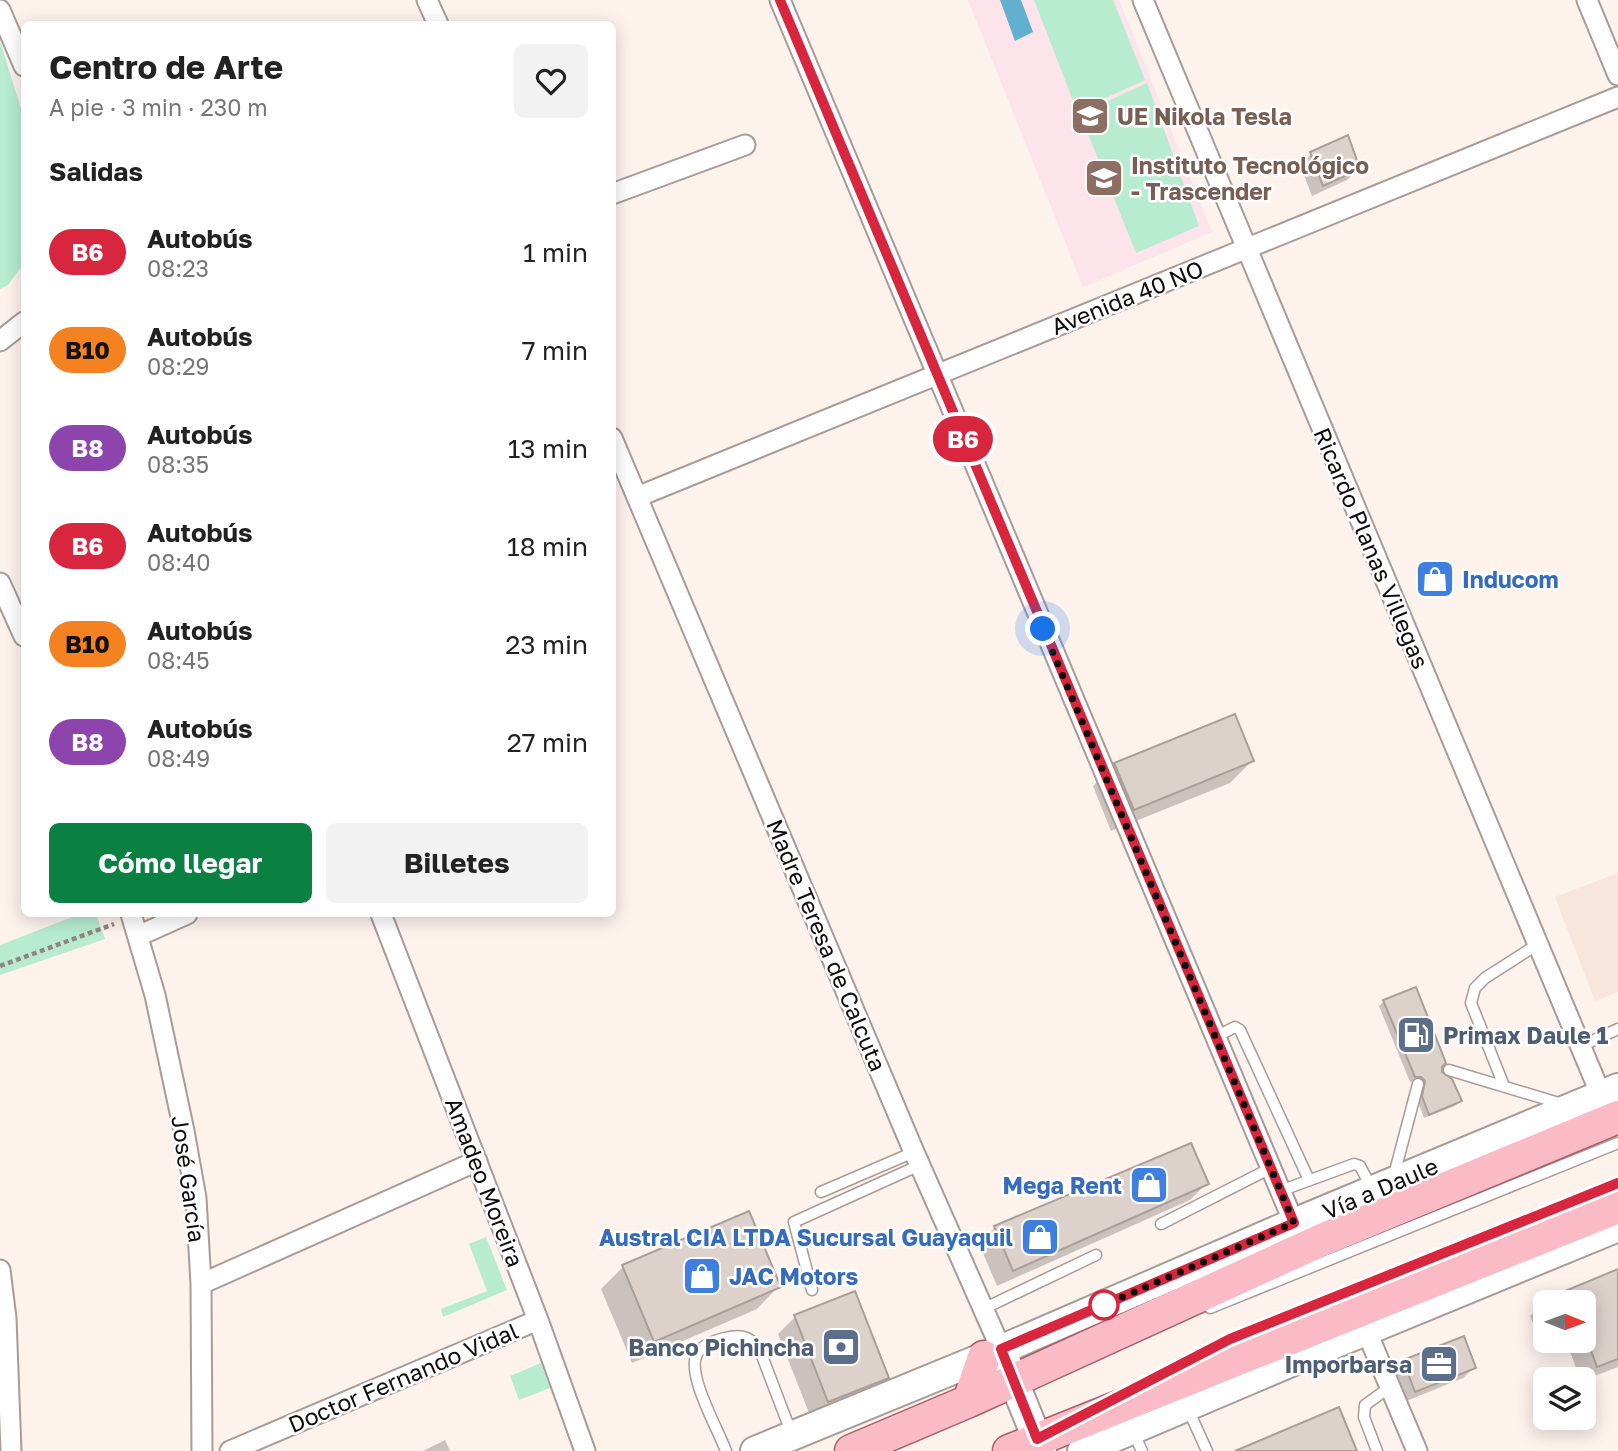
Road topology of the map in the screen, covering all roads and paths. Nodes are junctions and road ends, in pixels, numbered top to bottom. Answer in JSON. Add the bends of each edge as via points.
{"nodes":[{"id":1,"x":428,"y":0,"type":"edge"},
{"id":2,"x":780,"y":0,"type":"edge"},
{"id":3,"x":1143,"y":0,"type":"edge"},
{"id":4,"x":1587,"y":0,"type":"edge"},
{"id":5,"x":0,"y":10,"type":"edge"},
{"id":6,"x":437,"y":21,"type":"edge"},
{"id":7,"x":21,"y":59,"type":"edge"},
{"id":8,"x":1618,"y":75,"type":"edge"},
{"id":9,"x":1618,"y":97,"type":"edge"},
{"id":10,"x":744,"y":145,"type":"dead end"},
{"id":11,"x":616,"y":193,"type":"edge"},
{"id":12,"x":1246,"y":248,"type":"junction"},
{"id":13,"x":21,"y":324,"type":"edge"},
{"id":14,"x":0,"y":341,"type":"edge"},
{"id":15,"x":936,"y":375,"type":"junction"},
{"id":16,"x":616,"y":447,"type":"edge"},
{"id":17,"x":637,"y":497,"type":"junction"},
{"id":18,"x":0,"y":583,"type":"edge"},
{"id":19,"x":19,"y":604,"type":"edge"},
{"id":20,"x":167,"y":917,"type":"edge"},
{"id":21,"x":382,"y":917,"type":"edge"},
{"id":22,"x":133,"y":922,"type":"edge"},
{"id":23,"x":1538,"y":944,"type":"junction"},
{"id":24,"x":0,"y":967,"type":"edge"},
{"id":25,"x":1618,"y":1029,"type":"edge"},
{"id":26,"x":1215,"y":1037,"type":"junction"},
{"id":27,"x":1581,"y":1046,"type":"junction"},
{"id":28,"x":1449,"y":1070,"type":"dead end"},
{"id":29,"x":1418,"y":1084,"type":"dead end"},
{"id":30,"x":1504,"y":1086,"type":"junction"},
{"id":31,"x":1613,"y":1100,"type":"edge"},
{"id":32,"x":1573,"y":1107,"type":"junction"},
{"id":33,"x":1618,"y":1143,"type":"edge"},
{"id":34,"x":917,"y":1158,"type":"junction"},
{"id":35,"x":477,"y":1161,"type":"junction"},
{"id":36,"x":1271,"y":1168,"type":"junction"},
{"id":37,"x":1309,"y":1180,"type":"junction"},
{"id":38,"x":1618,"y":1183,"type":"edge"},
{"id":39,"x":1382,"y":1186,"type":"junction"},
{"id":40,"x":1280,"y":1191,"type":"junction"},
{"id":41,"x":821,"y":1192,"type":"dead end"},
{"id":42,"x":1618,"y":1208,"type":"edge"},
{"id":43,"x":1161,"y":1223,"type":"dead end"},
{"id":44,"x":1294,"y":1223,"type":"junction"},
{"id":45,"x":1618,"y":1227,"type":"edge"},
{"id":46,"x":1521,"y":1246,"type":"junction"},
{"id":47,"x":1096,"y":1255,"type":"dead end"},
{"id":48,"x":0,"y":1270,"type":"edge"},
{"id":49,"x":1500,"y":1275,"type":"junction"},
{"id":50,"x":201,"y":1284,"type":"junction"},
{"id":51,"x":812,"y":1290,"type":"dead end"},
{"id":52,"x":983,"y":1309,"type":"junction"},
{"id":53,"x":1198,"y":1313,"type":"dead end"},
{"id":54,"x":538,"y":1320,"type":"junction"},
{"id":55,"x":1366,"y":1330,"type":"junction"},
{"id":56,"x":1121,"y":1344,"type":"dead end"},
{"id":57,"x":992,"y":1353,"type":"junction"},
{"id":58,"x":1158,"y":1377,"type":"dead end"},
{"id":59,"x":1014,"y":1381,"type":"junction"},
{"id":60,"x":1390,"y":1387,"type":"junction"},
{"id":61,"x":1134,"y":1389,"type":"dead end"},
{"id":62,"x":969,"y":1401,"type":"junction"},
{"id":63,"x":1187,"y":1406,"type":"junction"},
{"id":64,"x":792,"y":1436,"type":"junction"},
{"id":65,"x":1137,"y":1440,"type":"edge"},
{"id":66,"x":1029,"y":1447,"type":"edge"},
{"id":67,"x":11,"y":1451,"type":"edge"},
{"id":68,"x":202,"y":1451,"type":"edge"},
{"id":69,"x":230,"y":1451,"type":"edge"},
{"id":70,"x":585,"y":1451,"type":"edge"},
{"id":71,"x":726,"y":1451,"type":"edge"},
{"id":72,"x":755,"y":1451,"type":"edge"},
{"id":73,"x":851,"y":1451,"type":"edge"},
{"id":74,"x":1082,"y":1451,"type":"edge"},
{"id":75,"x":1207,"y":1451,"type":"edge"},
{"id":76,"x":1377,"y":1451,"type":"edge"},
{"id":77,"x":1417,"y":1451,"type":"edge"}],
"edges":[{"from":1,"to":6,"type":"street"},
{"from":2,"to":15,"type":"street"},
{"from":3,"to":12,"type":"street","name":"Ricardo Planas Villegas"},
{"from":4,"to":8,"type":"street"},
{"from":5,"to":7,"type":"street"},
{"from":9,"to":12,"type":"street","name":"Avenida 40 NO"},
{"from":10,"to":11,"type":"street"},
{"from":12,"to":15,"type":"street","name":"Avenida 40 NO"},
{"from":12,"to":23,"type":"street","name":"Ricardo Planas Villegas"},
{"from":13,"to":14,"type":"street"},
{"from":15,"to":17,"type":"street","name":"Avenida 40 NO"},
{"from":15,"to":26,"type":"street"},
{"from":16,"to":17,"type":"street","name":"Madre Teresa de Calcuta"},
{"from":17,"to":34,"type":"street","name":"Madre Teresa de Calcuta"},
{"from":18,"to":19,"type":"street"},
{"from":20,"to":22,"type":"street"},
{"from":21,"to":35,"type":"street","name":"Amadeo Moreira"},
{"from":22,"to":24,"type":"path"},
{"from":22,"to":50,"type":"street","name":"José García","via":[[155,995],[184,1131],[196,1198]]},
{"from":23,"to":27,"type":"street","name":"Ricardo Planas Villegas"},
{"from":23,"to":30,"type":"lane","via":[[1485,978],[1475,988],[1471,1003]]},
{"from":25,"to":27,"type":"lane"},
{"from":26,"to":36,"type":"street"},
{"from":26,"to":37,"type":"lane","via":[[1235,1027],[1240,1030]]},
{"from":27,"to":31,"type":"street","name":"Ricardo Planas Villegas"},
{"from":28,"to":30,"type":"lane"},
{"from":29,"to":39,"type":"lane"},
{"from":30,"to":32,"type":"lane"},
{"from":31,"to":32,"type":"main road","name":"Vía a Daule"},
{"from":31,"to":59,"type":"main road","name":"Vía a Daule"},
{"from":32,"to":39,"type":"main road","name":"Vía a Daule"},
{"from":33,"to":53,"type":"lane","name":"Vía a Daule"},
{"from":34,"to":41,"type":"lane"},
{"from":34,"to":51,"type":"lane","via":[[794,1222]]},
{"from":34,"to":52,"type":"street","name":"Madre Teresa de Calcuta"},
{"from":35,"to":50,"type":"street"},
{"from":35,"to":54,"type":"street","name":"Amadeo Moreira"},
{"from":36,"to":40,"type":"street"},
{"from":36,"to":43,"type":"lane"},
{"from":37,"to":39,"type":"lane","via":[[1354,1164]]},
{"from":37,"to":40,"type":"lane"},
{"from":38,"to":58,"type":"lane","via":[[1230,1339]]},
{"from":39,"to":44,"type":"main road","name":"Vía a Daule"},
{"from":40,"to":44,"type":"street"},
{"from":42,"to":46,"type":"main road"},
{"from":44,"to":57,"type":"main road","name":"Vía a Daule"},
{"from":45,"to":49,"type":"main road"},
{"from":46,"to":49,"type":"main road"},
{"from":46,"to":66,"type":"main road"},
{"from":47,"to":52,"type":"lane"},
{"from":48,"to":67,"type":"street"},
{"from":49,"to":55,"type":"main road"},
{"from":50,"to":68,"type":"street","name":"José García"},
{"from":52,"to":57,"type":"street","name":"Madre Teresa de Calcuta"},
{"from":54,"to":69,"type":"street","name":"Doctor Fernando Vidal"},
{"from":54,"to":70,"type":"street","name":"Amadeo Moreira"},
{"from":55,"to":60,"type":"street"},
{"from":55,"to":63,"type":"main road"},
{"from":56,"to":59,"type":"lane"},
{"from":57,"to":59,"type":"main road","name":"Madre Teresa de Calcuta"},
{"from":57,"to":62,"type":"main road"},
{"from":57,"to":64,"type":"main road","name":"Vía a Daule"},
{"from":59,"to":62,"type":"main road","name":"Vía a Daule"},
{"from":59,"to":66,"type":"main road","name":"Madre Teresa de Calcuta"},
{"from":60,"to":76,"type":"lane","via":[[1365,1405],[1363,1412]]},
{"from":60,"to":77,"type":"street"},
{"from":61,"to":66,"type":"lane"},
{"from":62,"to":73,"type":"main road","name":"Vía a Daule"},
{"from":63,"to":65,"type":"main road"},
{"from":63,"to":75,"type":"lane"},
{"from":64,"to":71,"type":"lane","via":[[759,1348],[751,1338],[727,1337],[702,1348],[694,1367]]},
{"from":64,"to":72,"type":"main road","name":"Vía a Daule"},
{"from":65,"to":74,"type":"main road"}]}
